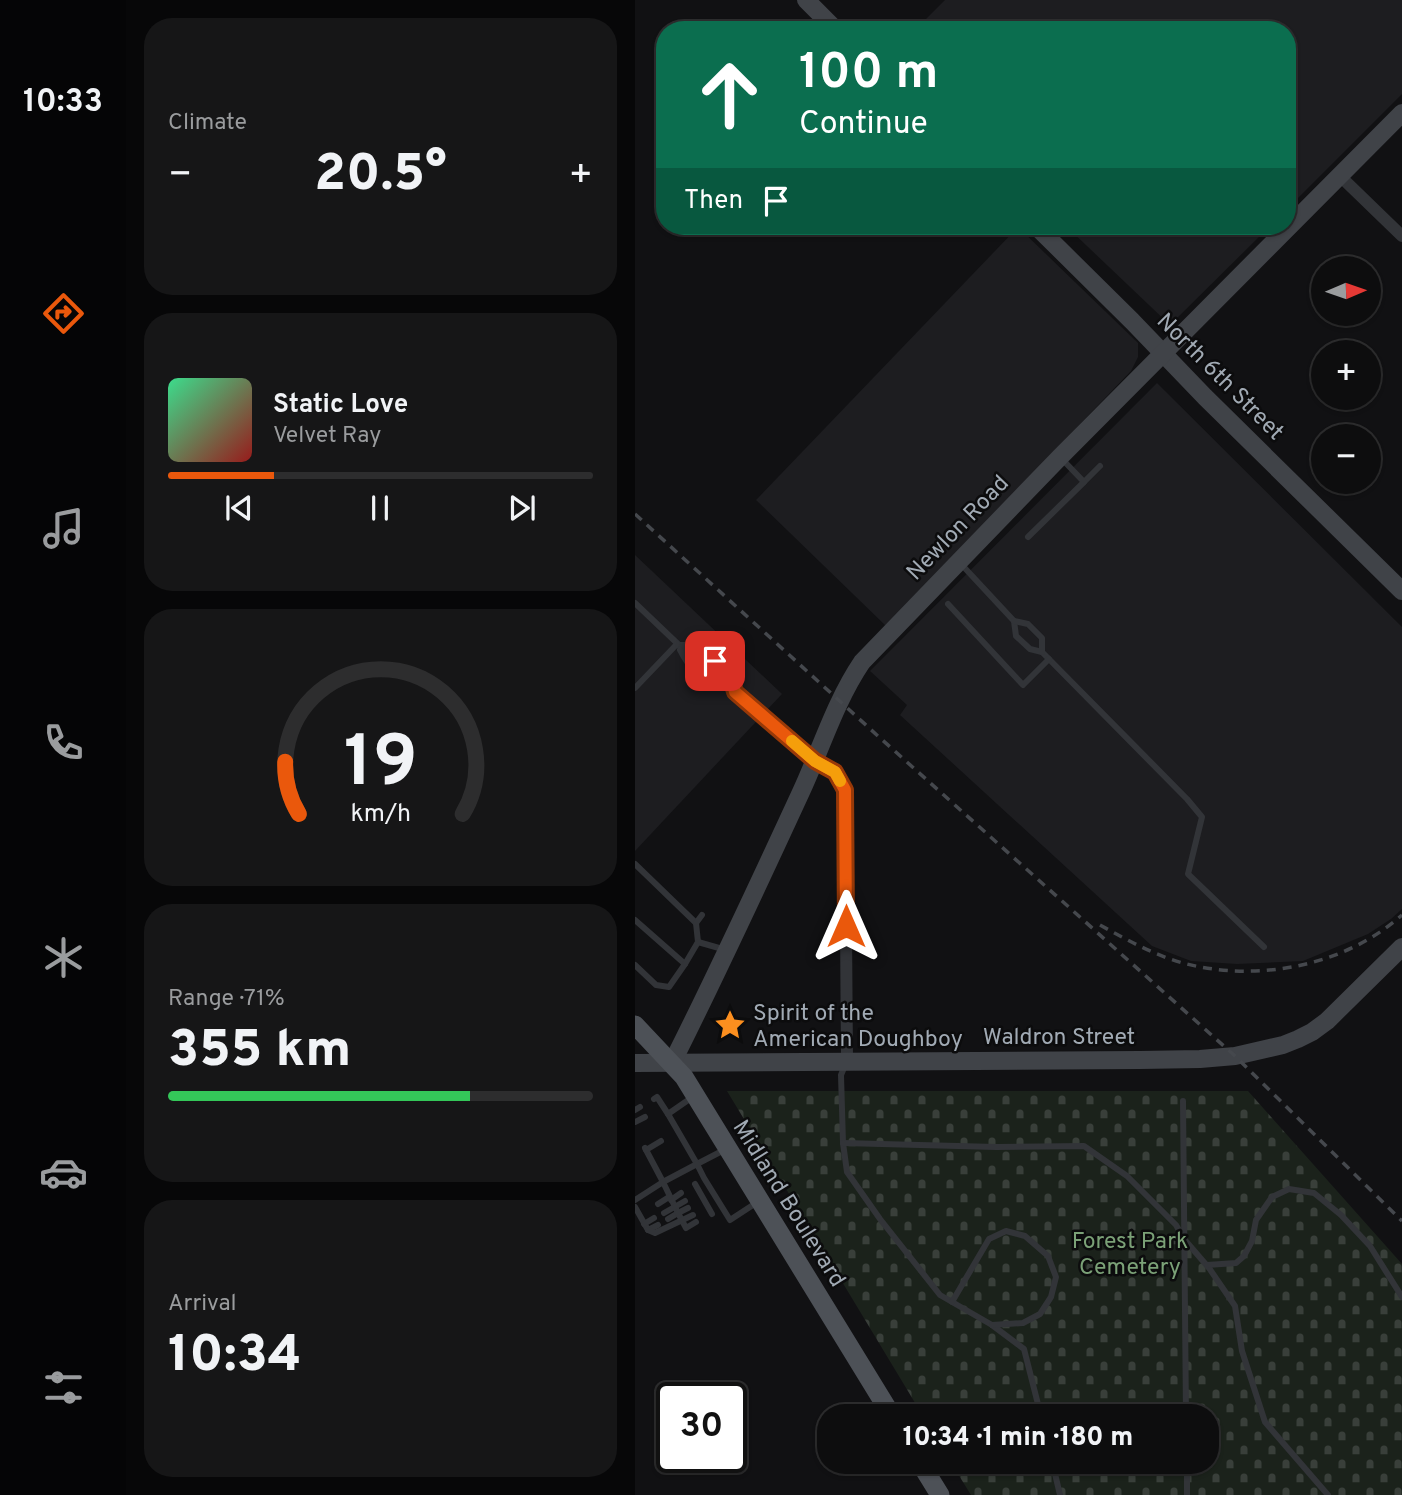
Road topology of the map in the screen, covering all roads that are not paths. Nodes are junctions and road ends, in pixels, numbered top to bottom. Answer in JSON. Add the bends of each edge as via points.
{"nodes":[{"id":1,"x":806,"y":0,"type":"edge"},
{"id":2,"x":827,"y":21,"type":"edge"},
{"id":3,"x":1402,"y":113,"type":"edge"},
{"id":4,"x":1339,"y":175,"type":"junction"},
{"id":5,"x":1296,"y":218,"type":"edge"},
{"id":6,"x":1045,"y":235,"type":"edge"},
{"id":7,"x":1280,"y":235,"type":"edge"},
{"id":8,"x":1402,"y":236,"type":"edge"},
{"id":9,"x":1163,"y":353,"type":"junction"},
{"id":10,"x":1060,"y":457,"type":"junction"},
{"id":11,"x":1100,"y":466,"type":"dead end"},
{"id":12,"x":1084,"y":482,"type":"junction"},
{"id":13,"x":1028,"y":537,"type":"dead end"},
{"id":14,"x":958,"y":561,"type":"junction"},
{"id":15,"x":1402,"y":591,"type":"edge"},
{"id":16,"x":635,"y":603,"type":"edge"},
{"id":17,"x":948,"y":604,"type":"dead end"},
{"id":18,"x":1014,"y":621,"type":"junction"},
{"id":19,"x":678,"y":644,"type":"junction"},
{"id":20,"x":1042,"y":652,"type":"junction"},
{"id":21,"x":1049,"y":659,"type":"junction"},
{"id":22,"x":635,"y":688,"type":"edge"},
{"id":23,"x":735,"y":692,"type":"junction"},
{"id":24,"x":815,"y":761,"type":"junction"},
{"id":25,"x":635,"y":864,"type":"edge"},
{"id":26,"x":702,"y":915,"type":"dead end"},
{"id":27,"x":635,"y":920,"type":"edge"},
{"id":28,"x":696,"y":923,"type":"junction"},
{"id":29,"x":698,"y":942,"type":"junction"},
{"id":30,"x":1264,"y":947,"type":"dead end"},
{"id":31,"x":1402,"y":947,"type":"edge"},
{"id":32,"x":728,"y":951,"type":"junction"},
{"id":33,"x":685,"y":964,"type":"junction"},
{"id":34,"x":635,"y":965,"type":"edge"},
{"id":35,"x":635,"y":1025,"type":"edge"},
{"id":36,"x":847,"y":1061,"type":"junction"},
{"id":37,"x":635,"y":1063,"type":"edge"},
{"id":38,"x":672,"y":1063,"type":"junction"},
{"id":39,"x":696,"y":1095,"type":"junction"},
{"id":40,"x":654,"y":1099,"type":"dead end"},
{"id":41,"x":1183,"y":1101,"type":"dead end"},
{"id":42,"x":645,"y":1117,"type":"dead end"},
{"id":43,"x":669,"y":1118,"type":"junction"},
{"id":44,"x":635,"y":1122,"type":"edge"},
{"id":45,"x":661,"y":1141,"type":"dead end"},
{"id":46,"x":843,"y":1143,"type":"junction"},
{"id":47,"x":728,"y":1148,"type":"junction"},
{"id":48,"x":697,"y":1164,"type":"junction"},
{"id":49,"x":704,"y":1178,"type":"junction"},
{"id":50,"x":663,"y":1182,"type":"junction"},
{"id":51,"x":681,"y":1193,"type":"dead end"},
{"id":52,"x":670,"y":1198,"type":"junction"},
{"id":53,"x":635,"y":1200,"type":"edge"},
{"id":54,"x":760,"y":1200,"type":"junction"},
{"id":55,"x":658,"y":1204,"type":"dead end"},
{"id":56,"x":686,"y":1205,"type":"dead end"},
{"id":57,"x":635,"y":1207,"type":"edge"},
{"id":58,"x":723,"y":1208,"type":"junction"},
{"id":59,"x":649,"y":1210,"type":"dead end"},
{"id":60,"x":676,"y":1210,"type":"junction"},
{"id":61,"x":639,"y":1216,"type":"junction"},
{"id":62,"x":666,"y":1216,"type":"dead end"},
{"id":63,"x":694,"y":1219,"type":"dead end"},
{"id":64,"x":682,"y":1221,"type":"junction"},
{"id":65,"x":656,"y":1222,"type":"dead end"},
{"id":66,"x":646,"y":1227,"type":"junction"},
{"id":67,"x":1184,"y":1239,"type":"junction"},
{"id":68,"x":1207,"y":1265,"type":"junction"},
{"id":69,"x":1402,"y":1297,"type":"edge"},
{"id":70,"x":952,"y":1301,"type":"junction"},
{"id":71,"x":992,"y":1325,"type":"junction"},
{"id":72,"x":885,"y":1404,"type":"edge"},
{"id":73,"x":1038,"y":1404,"type":"edge"},
{"id":74,"x":1186,"y":1404,"type":"edge"},
{"id":75,"x":927,"y":1474,"type":"edge"},
{"id":76,"x":1055,"y":1474,"type":"edge"},
{"id":77,"x":1187,"y":1474,"type":"edge"},
{"id":78,"x":940,"y":1495,"type":"edge"},
{"id":79,"x":1060,"y":1495,"type":"edge"},
{"id":80,"x":1187,"y":1495,"type":"edge"},
{"id":81,"x":1328,"y":1495,"type":"edge"}],
"edges":[{"from":1,"to":2,"type":"street"},
{"from":3,"to":4,"type":"street","name":"Newlon Road"},
{"from":4,"to":5,"type":"street","name":"Newlon Road"},
{"from":4,"to":8,"type":"street"},
{"from":6,"to":9,"type":"street","name":"North 6th Street"},
{"from":7,"to":9,"type":"street","name":"Newlon Road"},
{"from":9,"to":10,"type":"street","name":"Newlon Road"},
{"from":9,"to":15,"type":"street","name":"North 6th Street"},
{"from":10,"to":12,"type":"lane"},
{"from":10,"to":14,"type":"street","name":"Newlon Road"},
{"from":11,"to":12,"type":"lane"},
{"from":12,"to":13,"type":"lane"},
{"from":14,"to":18,"type":"lane"},
{"from":14,"to":24,"type":"street","name":"Newlon Road","via":[[862,662],[847,683]]},
{"from":16,"to":19,"type":"lane"},
{"from":17,"to":21,"type":"lane","via":[[1023,685]]},
{"from":18,"to":20,"type":"lane","via":[[1016,636],[1030,649]]},
{"from":18,"to":20,"type":"lane","via":[[1029,624],[1042,638]]},
{"from":19,"to":22,"type":"lane"},
{"from":19,"to":23,"type":"lane","via":[[723,687]]},
{"from":19,"to":23,"type":"lane","via":[[700,645],[731,677]]},
{"from":20,"to":21,"type":"lane"},
{"from":21,"to":30,"type":"lane","via":[[1202,817],[1188,874]]},
{"from":23,"to":24,"type":"lane"},
{"from":24,"to":32,"type":"street","name":"Newlon Road"},
{"from":24,"to":36,"type":"street","via":[[835,772],[845,790]]},
{"from":25,"to":28,"type":"lane"},
{"from":26,"to":28,"type":"lane"},
{"from":27,"to":33,"type":"lane"},
{"from":28,"to":29,"type":"lane"},
{"from":29,"to":32,"type":"lane"},
{"from":29,"to":33,"type":"lane"},
{"from":31,"to":36,"type":"street","name":"Waldron Street","via":[[1312,1032],[1283,1045],[1235,1056]]},
{"from":32,"to":38,"type":"street","name":"Newlon Road"},
{"from":33,"to":34,"type":"lane","via":[[668,987],[655,985]]},
{"from":35,"to":38,"type":"main road","name":"Midland Boulevard"},
{"from":36,"to":38,"type":"street","name":"Waldron Street"},
{"from":36,"to":46,"type":"lane","via":[[841,1075]]},
{"from":37,"to":38,"type":"street","name":"Waldron Street"},
{"from":38,"to":39,"type":"main road","name":"Midland Boulevard"},
{"from":39,"to":43,"type":"lane"},
{"from":39,"to":47,"type":"main road","name":"Midland Boulevard"},
{"from":40,"to":43,"type":"lane","via":[[657,1097]]},
{"from":41,"to":67,"type":"lane"},
{"from":42,"to":44,"type":"lane"},
{"from":43,"to":48,"type":"lane"},
{"from":45,"to":50,"type":"lane","via":[[646,1149]]},
{"from":46,"to":67,"type":"lane","via":[[1084,1146],[1127,1176]]},
{"from":46,"to":70,"type":"lane","via":[[847,1172],[940,1295]]},
{"from":47,"to":48,"type":"lane"},
{"from":47,"to":54,"type":"main road","name":"Midland Boulevard"},
{"from":48,"to":49,"type":"lane"},
{"from":48,"to":50,"type":"lane"},
{"from":49,"to":58,"type":"lane"},
{"from":49,"to":58,"type":"lane","via":[[693,1186],[708,1212]]},
{"from":50,"to":52,"type":"lane"},
{"from":50,"to":53,"type":"lane"},
{"from":51,"to":52,"type":"lane"},
{"from":52,"to":55,"type":"lane"},
{"from":52,"to":60,"type":"lane"},
{"from":54,"to":58,"type":"lane","via":[[730,1220]]},
{"from":54,"to":72,"type":"main road","name":"Midland Boulevard"},
{"from":56,"to":60,"type":"lane"},
{"from":57,"to":61,"type":"lane"},
{"from":59,"to":61,"type":"lane"},
{"from":60,"to":62,"type":"lane"},
{"from":60,"to":64,"type":"lane"},
{"from":61,"to":66,"type":"lane"},
{"from":63,"to":64,"type":"lane","via":[[686,1228]]},
{"from":64,"to":66,"type":"lane","via":[[655,1233]]},
{"from":65,"to":66,"type":"lane"},
{"from":67,"to":68,"type":"lane"},
{"from":67,"to":74,"type":"lane"},
{"from":68,"to":69,"type":"lane","via":[[1236,1263],[1244,1256],[1256,1220],[1272,1196],[1289,1189],[1314,1193],[1370,1246]]},
{"from":68,"to":81,"type":"lane","via":[[1235,1306],[1242,1351],[1265,1422]]},
{"from":70,"to":71,"type":"lane"},
{"from":70,"to":71,"type":"lane","via":[[989,1239],[1006,1231],[1025,1236],[1048,1256],[1056,1277],[1051,1297],[1040,1314],[1023,1323]]},
{"from":71,"to":73,"type":"lane","via":[[1024,1349]]},
{"from":75,"to":78,"type":"main road"},
{"from":76,"to":79,"type":"lane"},
{"from":77,"to":80,"type":"lane"}]}
